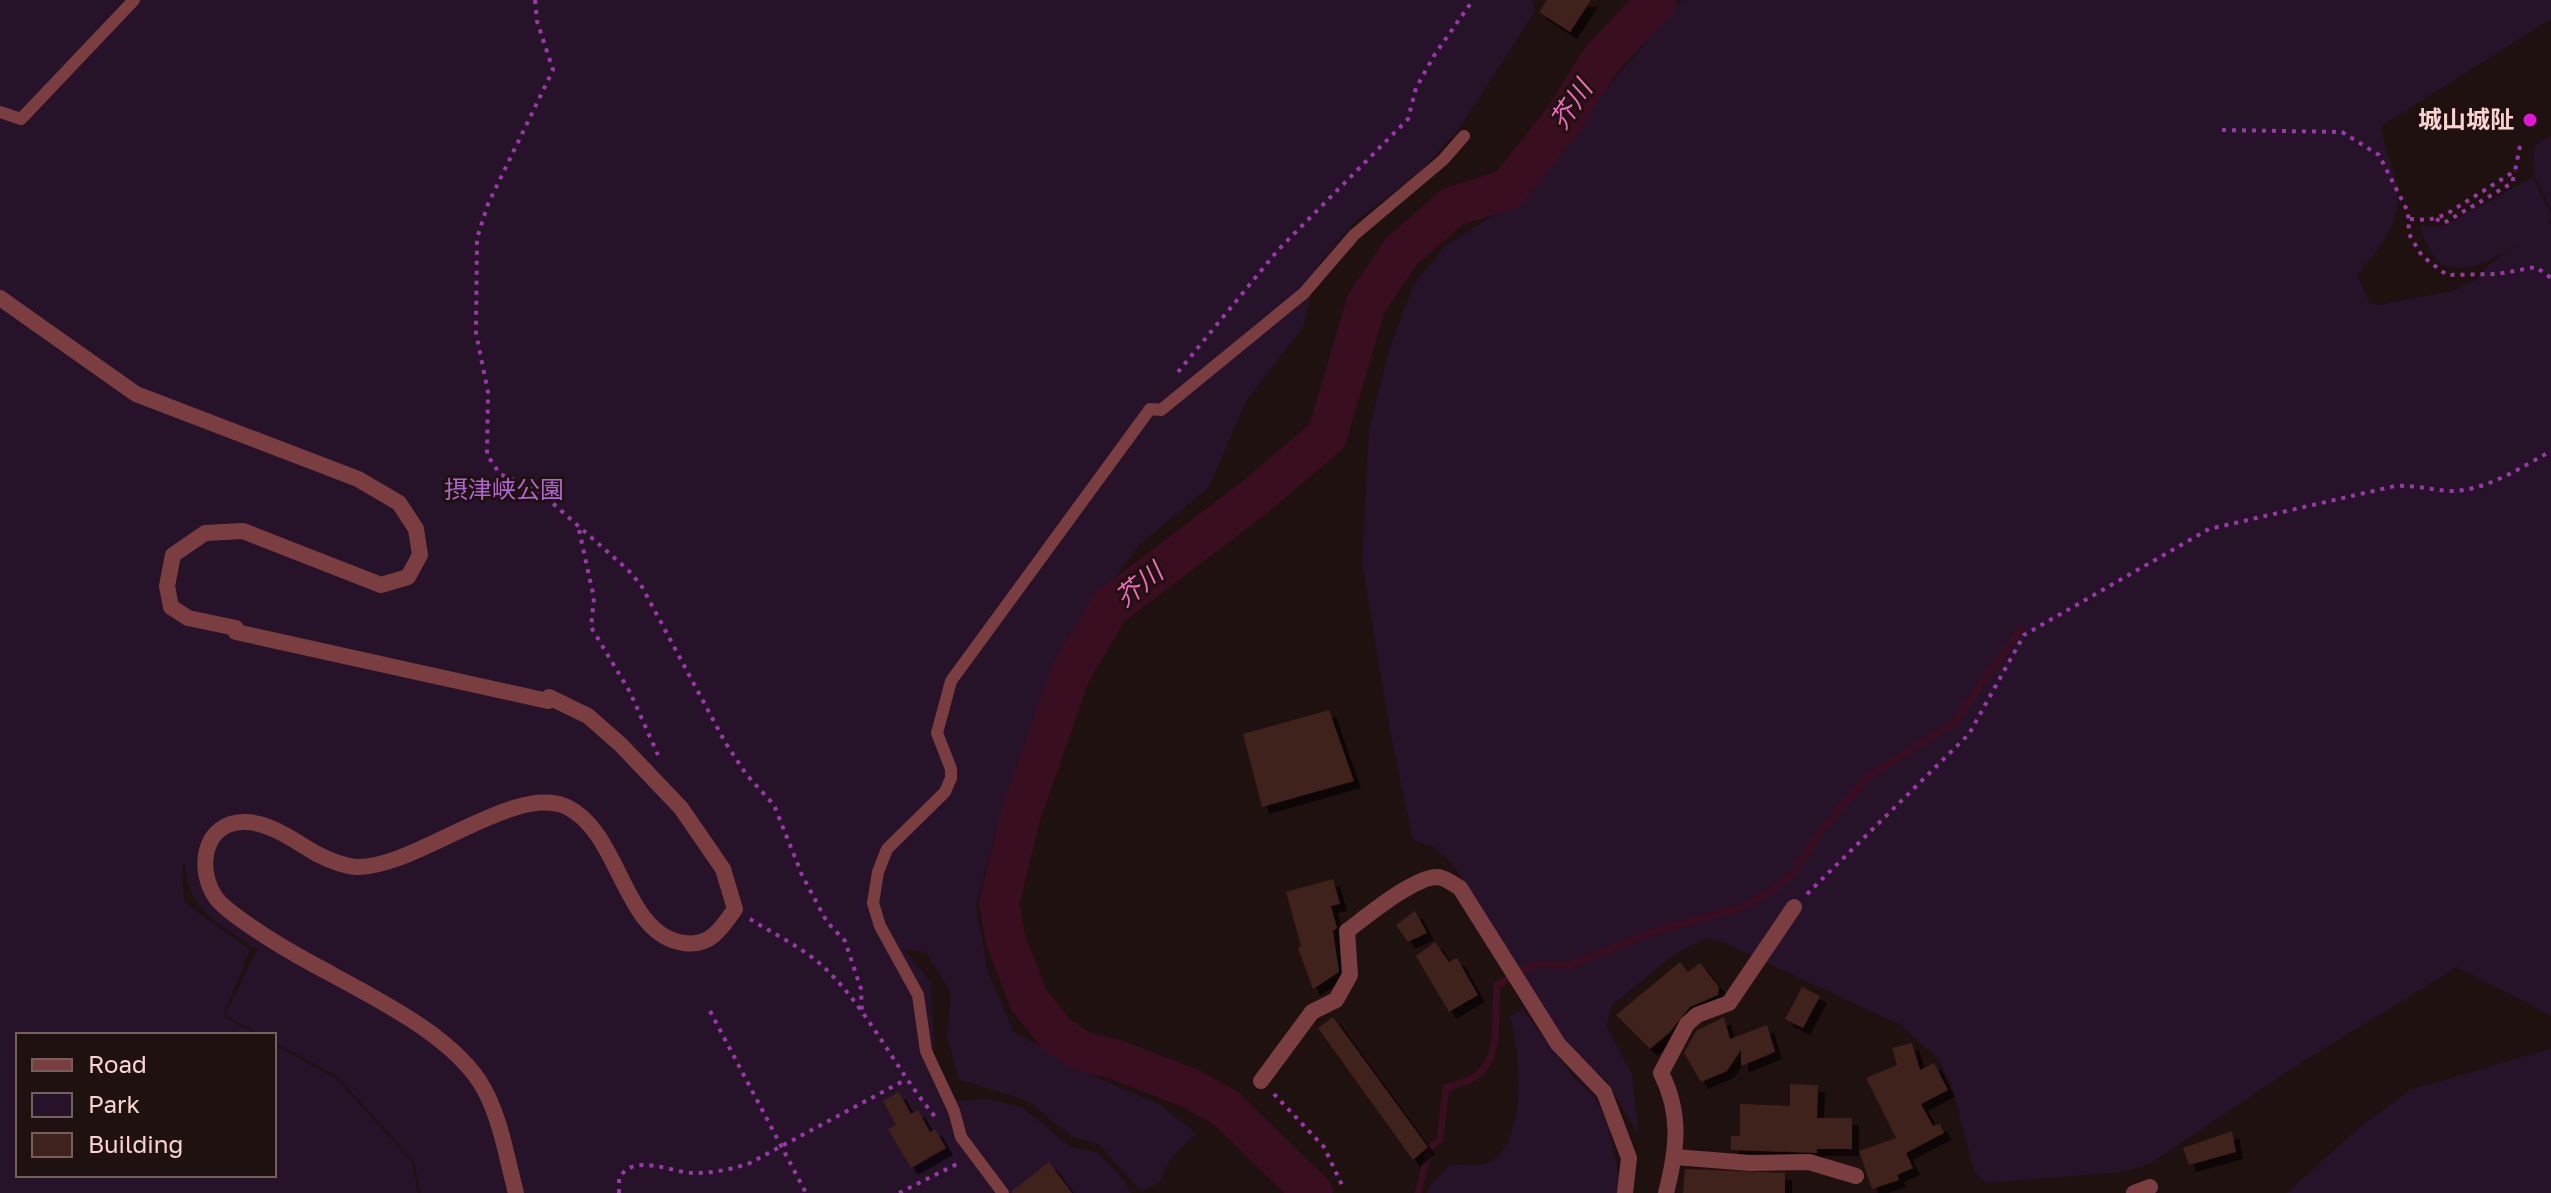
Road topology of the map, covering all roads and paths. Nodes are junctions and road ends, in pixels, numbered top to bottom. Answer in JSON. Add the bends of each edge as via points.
{"nodes":[{"id":1,"x":134,"y":0,"type":"edge"},
{"id":2,"x":535,"y":0,"type":"edge"},
{"id":3,"x":1473,"y":0,"type":"edge"},
{"id":4,"x":0,"y":112,"type":"edge"},
{"id":5,"x":2222,"y":130,"type":"dead end"},
{"id":6,"x":1464,"y":136,"type":"dead end"},
{"id":7,"x":2520,"y":146,"type":"dead end"},
{"id":8,"x":2515,"y":171,"type":"junction"},
{"id":9,"x":2409,"y":219,"type":"junction"},
{"id":10,"x":2436,"y":219,"type":"junction"},
{"id":11,"x":2551,"y":278,"type":"edge"},
{"id":12,"x":0,"y":298,"type":"edge"},
{"id":13,"x":1174,"y":377,"type":"dead end"},
{"id":14,"x":2551,"y":451,"type":"edge"},
{"id":15,"x":579,"y":528,"type":"junction"},
{"id":16,"x":663,"y":788,"type":"junction"},
{"id":17,"x":1794,"y":907,"type":"joint"},
{"id":18,"x":735,"y":909,"type":"junction"},
{"id":19,"x":710,"y":1011,"type":"dead end"},
{"id":20,"x":862,"y":1016,"type":"junction"},
{"id":21,"x":905,"y":1080,"type":"junction"},
{"id":22,"x":1261,"y":1081,"type":"joint"},
{"id":23,"x":961,"y":1137,"type":"junction"},
{"id":24,"x":780,"y":1146,"type":"junction"},
{"id":25,"x":974,"y":1156,"type":"junction"},
{"id":26,"x":1675,"y":1157,"type":"junction"},
{"id":27,"x":1856,"y":1176,"type":"dead end"},
{"id":28,"x":1342,"y":1185,"type":"dead end"},
{"id":29,"x":516,"y":1193,"type":"edge"},
{"id":30,"x":619,"y":1193,"type":"edge"},
{"id":31,"x":806,"y":1193,"type":"edge"},
{"id":32,"x":899,"y":1193,"type":"edge"},
{"id":33,"x":1003,"y":1193,"type":"edge"},
{"id":34,"x":1625,"y":1193,"type":"edge"},
{"id":35,"x":1666,"y":1193,"type":"edge"}],
"edges":[{"from":1,"to":4,"type":"lane","via":[[21,119]]},
{"from":2,"to":15,"type":"path","via":[[553,70],[481,221],[476,333],[488,392],[487,455],[500,474],[540,492]]},
{"from":3,"to":13,"type":"path","via":[[1416,88],[1408,119],[1278,250]]},
{"from":5,"to":9,"type":"path","via":[[2342,132],[2379,155]]},
{"from":6,"to":23,"type":"lane","via":[[1354,235],[1304,293],[1191,388],[1161,410],[1150,409],[951,681],[937,733],[951,778],[945,792],[887,849],[873,903],[918,995],[926,1051]]},
{"from":7,"to":8,"type":"path"},
{"from":8,"to":10,"type":"path"},
{"from":8,"to":10,"type":"path","via":[[2512,183],[2444,223]]},
{"from":9,"to":10,"type":"path"},
{"from":9,"to":11,"type":"path","via":[[2409,234],[2422,256],[2447,275],[2536,267]]},
{"from":12,"to":16,"type":"street","via":[[136,394],[358,479],[399,503],[416,529],[420,555],[408,577],[381,585],[243,531],[205,533],[173,555],[167,586],[171,607],[188,618],[236,632],[548,701],[549,697],[588,716]]},
{"from":14,"to":17,"type":"path","via":[[2503,477],[2453,491],[2395,486],[2209,529],[2024,635],[1969,734]]},
{"from":15,"to":16,"type":"path","via":[[594,598],[591,627],[645,723],[660,760]]},
{"from":15,"to":20,"type":"path","via":[[641,585],[725,742],[774,805],[802,875],[827,922],[845,941],[861,989]]},
{"from":16,"to":18,"type":"street","via":[[723,869]]},
{"from":17,"to":26,"type":"street","via":[[1729,1003],[1697,1015],[1667,1056],[1661,1073],[1671,1093],[1678,1133]]},
{"from":18,"to":20,"type":"path","via":[[819,963]]},
{"from":18,"to":29,"type":"street","via":[[719,933],[696,945],[669,941],[650,927],[589,822],[565,806],[537,801],[384,863],[356,867],[244,822],[220,831],[206,848],[203,871],[217,900],[280,945],[439,1038],[466,1062],[493,1109]]},
{"from":19,"to":24,"type":"path"},
{"from":20,"to":21,"type":"path"},
{"from":21,"to":23,"type":"path","via":[[941,1123]]},
{"from":21,"to":24,"type":"path"},
{"from":22,"to":28,"type":"path","via":[[1324,1147]]},
{"from":22,"to":34,"type":"street","via":[[1312,1012],[1336,1000],[1350,975],[1347,931],[1415,884],[1447,879],[1460,888],[1558,1044],[1604,1092],[1629,1158]]},
{"from":23,"to":25,"type":"lane"},
{"from":24,"to":30,"type":"path","via":[[750,1163],[714,1172],[630,1167],[619,1178]]},
{"from":24,"to":31,"type":"path"},
{"from":25,"to":32,"type":"path"},
{"from":25,"to":33,"type":"lane"},
{"from":26,"to":27,"type":"street","via":[[1809,1162]]},
{"from":26,"to":35,"type":"street"}]}
